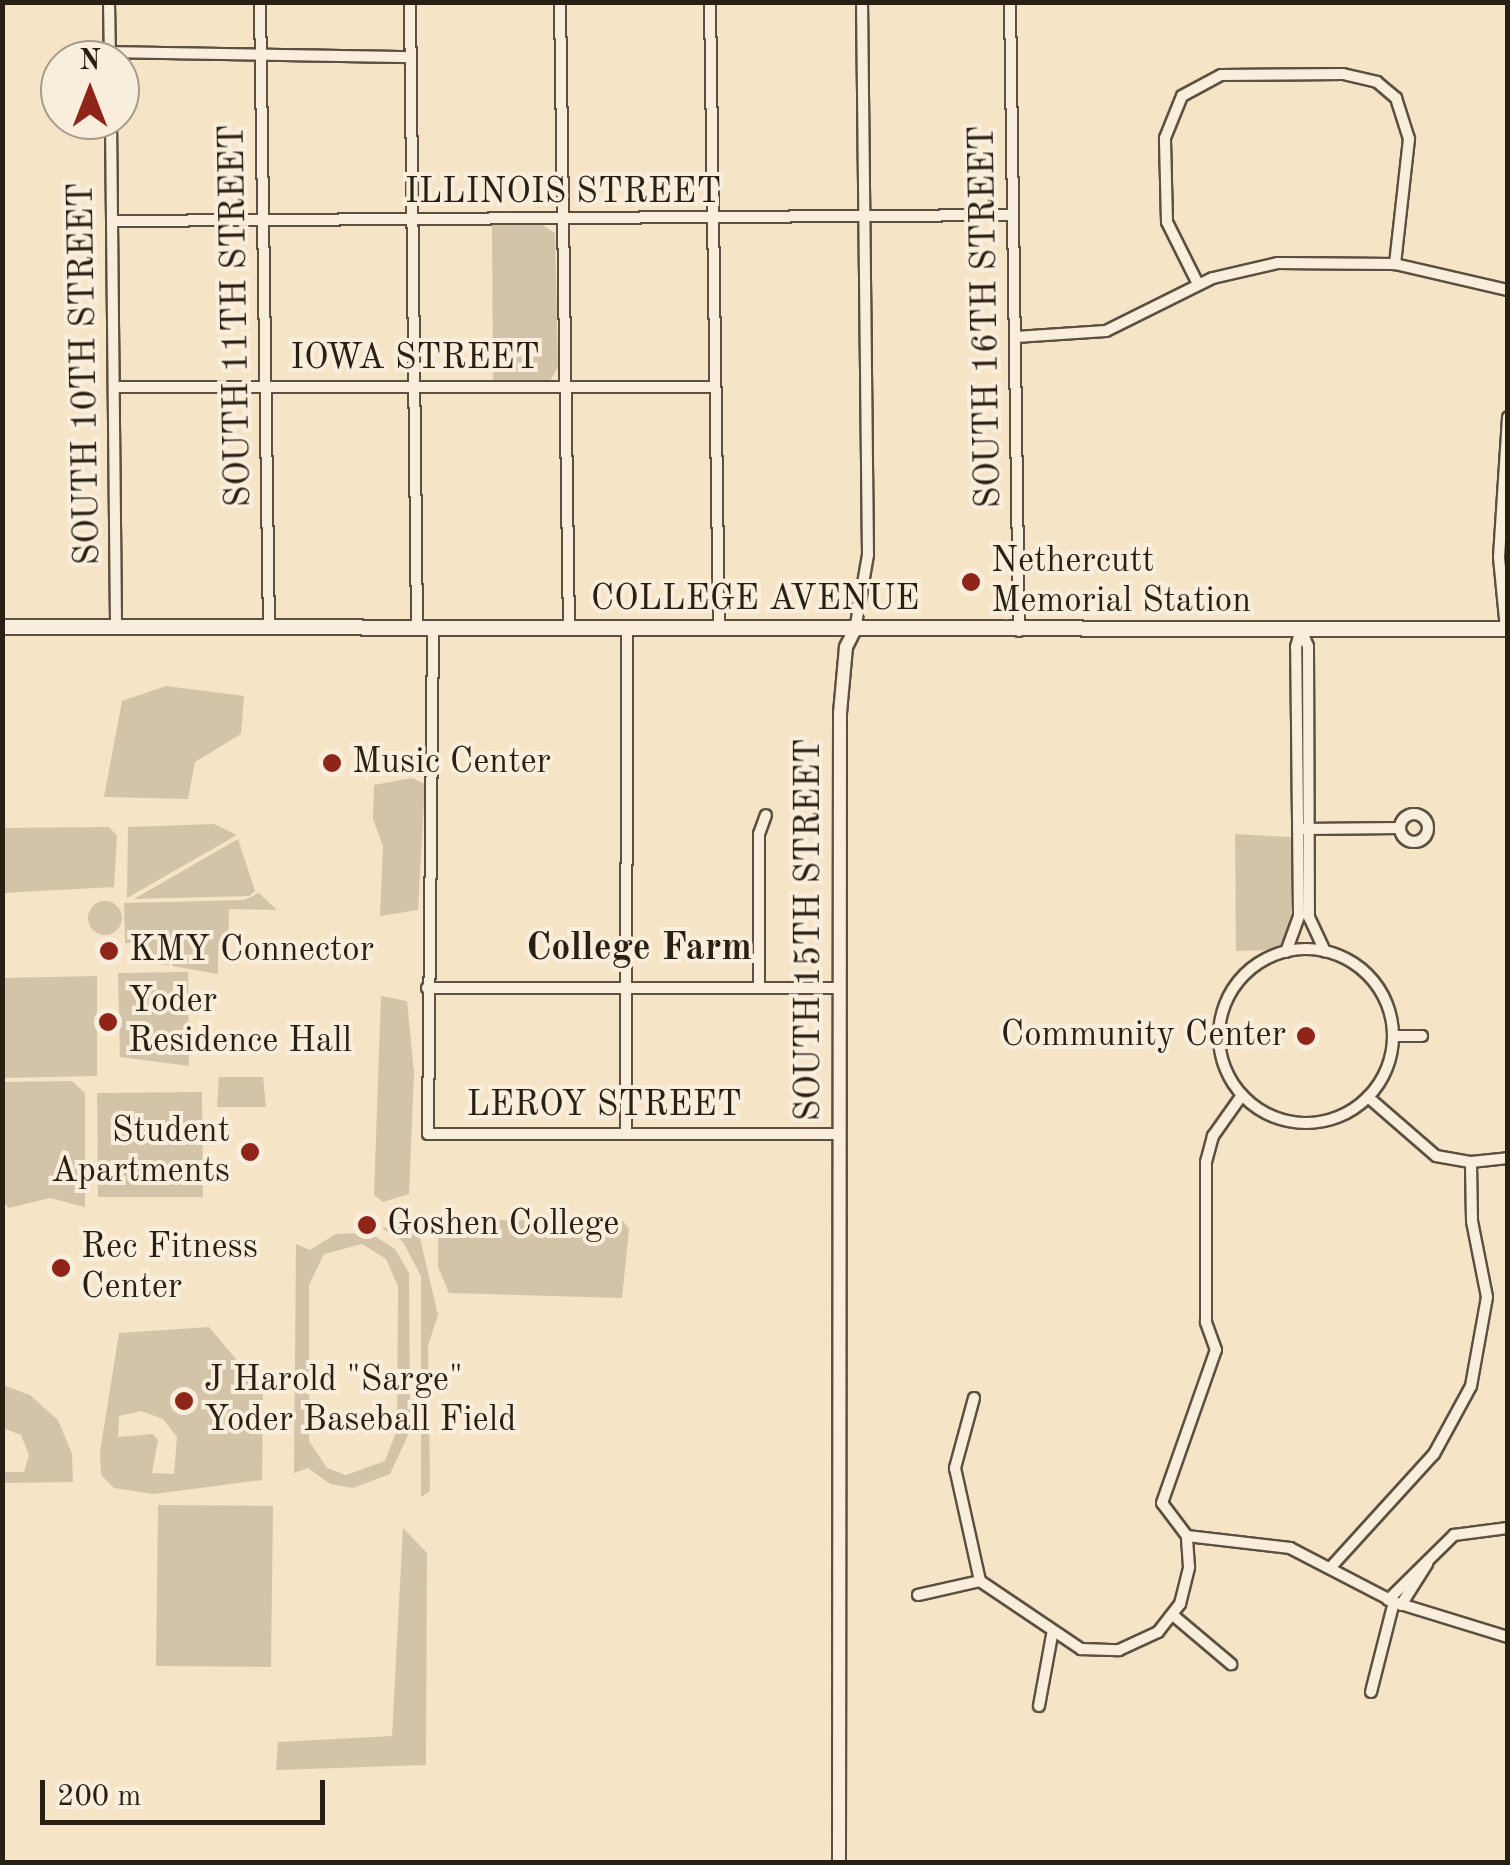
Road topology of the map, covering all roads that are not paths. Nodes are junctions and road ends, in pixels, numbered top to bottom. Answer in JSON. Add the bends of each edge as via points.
{"nodes":[{"id":1,"x":110,"y":2,"type":"edge"},
{"id":2,"x":260,"y":2,"type":"edge"},
{"id":3,"x":410,"y":2,"type":"edge"},
{"id":4,"x":560,"y":2,"type":"edge"},
{"id":5,"x":710,"y":2,"type":"edge"},
{"id":6,"x":862,"y":2,"type":"edge"},
{"id":7,"x":1010,"y":2,"type":"edge"},
{"id":8,"x":110,"y":40,"type":"edge"},
{"id":9,"x":262,"y":54,"type":"junction"},
{"id":10,"x":140,"y":56,"type":"edge"},
{"id":11,"x":410,"y":56,"type":"junction"},
{"id":12,"x":111,"y":140,"type":"edge"},
{"id":13,"x":1013,"y":215,"type":"junction"},
{"id":14,"x":864,"y":217,"type":"junction"},
{"id":15,"x":263,"y":220,"type":"junction"},
{"id":16,"x":714,"y":220,"type":"junction"},
{"id":17,"x":112,"y":221,"type":"junction"},
{"id":18,"x":413,"y":221,"type":"junction"},
{"id":19,"x":563,"y":221,"type":"junction"},
{"id":20,"x":1395,"y":264,"type":"junction"},
{"id":21,"x":1198,"y":284,"type":"junction"},
{"id":22,"x":1508,"y":290,"type":"edge"},
{"id":23,"x":1016,"y":337,"type":"junction"},
{"id":24,"x":266,"y":385,"type":"junction"},
{"id":25,"x":114,"y":387,"type":"junction"},
{"id":26,"x":715,"y":387,"type":"junction"},
{"id":27,"x":414,"y":388,"type":"junction"},
{"id":28,"x":565,"y":388,"type":"junction"},
{"id":29,"x":1508,"y":417,"type":"edge"},
{"id":30,"x":1506,"y":532,"type":"edge"},
{"id":31,"x":2,"y":627,"type":"edge"},
{"id":32,"x":116,"y":627,"type":"junction"},
{"id":33,"x":1507,"y":627,"type":"edge"},
{"id":34,"x":269,"y":628,"type":"junction"},
{"id":35,"x":425,"y":628,"type":"junction"},
{"id":36,"x":569,"y":628,"type":"junction"},
{"id":37,"x":627,"y":629,"type":"junction"},
{"id":38,"x":1301,"y":629,"type":"junction"},
{"id":39,"x":719,"y":630,"type":"junction"},
{"id":40,"x":1019,"y":630,"type":"junction"},
{"id":41,"x":854,"y":631,"type":"junction"},
{"id":42,"x":766,"y":815,"type":"dead end"},
{"id":43,"x":1400,"y":828,"type":"dead end"},
{"id":44,"x":1303,"y":829,"type":"junction"},
{"id":45,"x":1286,"y":952,"type":"junction"},
{"id":46,"x":1325,"y":952,"type":"junction"},
{"id":47,"x":427,"y":988,"type":"junction"},
{"id":48,"x":624,"y":988,"type":"junction"},
{"id":49,"x":759,"y":988,"type":"junction"},
{"id":50,"x":840,"y":988,"type":"junction"},
{"id":51,"x":1393,"y":1036,"type":"junction"},
{"id":52,"x":1422,"y":1036,"type":"dead end"},
{"id":53,"x":1242,"y":1095,"type":"junction"},
{"id":54,"x":1368,"y":1097,"type":"junction"},
{"id":55,"x":626,"y":1134,"type":"junction"},
{"id":56,"x":840,"y":1134,"type":"junction"},
{"id":57,"x":1508,"y":1158,"type":"edge"},
{"id":58,"x":1471,"y":1162,"type":"junction"},
{"id":59,"x":974,"y":1398,"type":"dead end"},
{"id":60,"x":1508,"y":1528,"type":"edge"},
{"id":61,"x":1187,"y":1536,"type":"junction"},
{"id":62,"x":1331,"y":1567,"type":"junction"},
{"id":63,"x":980,"y":1581,"type":"junction"},
{"id":64,"x":918,"y":1595,"type":"dead end"},
{"id":65,"x":1394,"y":1602,"type":"junction"},
{"id":66,"x":1174,"y":1616,"type":"junction"},
{"id":67,"x":1052,"y":1636,"type":"junction"},
{"id":68,"x":1508,"y":1637,"type":"edge"},
{"id":69,"x":1231,"y":1664,"type":"dead end"},
{"id":70,"x":1371,"y":1692,"type":"dead end"},
{"id":71,"x":1039,"y":1706,"type":"dead end"},
{"id":72,"x":839,"y":1862,"type":"edge"}],
"edges":[{"from":1,"to":8,"type":"street"},
{"from":2,"to":9,"type":"street","name":"SOUTH 11TH STREET"},
{"from":3,"to":11,"type":"street"},
{"from":4,"to":19,"type":"street"},
{"from":5,"to":16,"type":"street"},
{"from":6,"to":14,"type":"street","name":"SOUTH 15TH STREET"},
{"from":7,"to":13,"type":"street","name":"SOUTH 16TH STREET"},
{"from":9,"to":10,"type":"street"},
{"from":9,"to":11,"type":"street"},
{"from":9,"to":15,"type":"street","name":"SOUTH 11TH STREET"},
{"from":11,"to":18,"type":"street"},
{"from":12,"to":17,"type":"street","name":"SOUTH 10TH STREET"},
{"from":13,"to":14,"type":"street","name":"ILLINOIS STREET"},
{"from":13,"to":23,"type":"street","name":"SOUTH 16TH STREET"},
{"from":14,"to":16,"type":"street","name":"ILLINOIS STREET"},
{"from":14,"to":41,"type":"street","name":"SOUTH 15TH STREET","via":[[868,556]]},
{"from":15,"to":17,"type":"street","name":"ILLINOIS STREET"},
{"from":15,"to":18,"type":"street","name":"ILLINOIS STREET"},
{"from":15,"to":24,"type":"street","name":"SOUTH 11TH STREET"},
{"from":16,"to":19,"type":"street","name":"ILLINOIS STREET"},
{"from":16,"to":26,"type":"street"},
{"from":17,"to":25,"type":"street","name":"SOUTH 10TH STREET"},
{"from":18,"to":19,"type":"street","name":"ILLINOIS STREET"},
{"from":18,"to":27,"type":"street"},
{"from":19,"to":28,"type":"street"},
{"from":20,"to":21,"type":"street","via":[[1278,262]]},
{"from":20,"to":21,"type":"street","via":[[1409,139],[1396,98],[1377,82],[1344,74],[1221,75],[1182,96],[1165,138],[1167,222]]},
{"from":20,"to":22,"type":"street"},
{"from":21,"to":23,"type":"street","via":[[1106,332]]},
{"from":23,"to":40,"type":"street","name":"SOUTH 16TH STREET"},
{"from":24,"to":25,"type":"street","name":"IOWA STREET"},
{"from":24,"to":27,"type":"street","name":"IOWA STREET"},
{"from":24,"to":34,"type":"street","name":"SOUTH 11TH STREET"},
{"from":25,"to":32,"type":"street","name":"SOUTH 10TH STREET"},
{"from":26,"to":28,"type":"street","name":"IOWA STREET"},
{"from":26,"to":39,"type":"street"},
{"from":27,"to":28,"type":"street","name":"IOWA STREET"},
{"from":27,"to":35,"type":"street"},
{"from":28,"to":36,"type":"street"},
{"from":29,"to":30,"type":"street"},
{"from":30,"to":33,"type":"street","via":[[1500,577]]},
{"from":31,"to":32,"type":"main road","name":"COLLEGE AVENUE"},
{"from":32,"to":34,"type":"main road","name":"COLLEGE AVENUE"},
{"from":33,"to":38,"type":"main road","name":"COLLEGE AVENUE"},
{"from":34,"to":35,"type":"main road","name":"COLLEGE AVENUE"},
{"from":35,"to":36,"type":"main road","name":"COLLEGE AVENUE"},
{"from":35,"to":47,"type":"street"},
{"from":36,"to":37,"type":"main road","name":"COLLEGE AVENUE"},
{"from":37,"to":39,"type":"main road","name":"COLLEGE AVENUE"},
{"from":37,"to":48,"type":"street"},
{"from":38,"to":40,"type":"main road","name":"COLLEGE AVENUE"},
{"from":38,"to":44,"type":"street","via":[[1308,646]]},
{"from":39,"to":41,"type":"main road","name":"COLLEGE AVENUE"},
{"from":40,"to":41,"type":"main road","name":"COLLEGE AVENUE"},
{"from":41,"to":50,"type":"street","name":"SOUTH 15TH STREET","via":[[841,692]]},
{"from":42,"to":49,"type":"street","via":[[760,834]]},
{"from":43,"to":44,"type":"street"},
{"from":44,"to":45,"type":"street","via":[[1299,922]]},
{"from":44,"to":46,"type":"street","via":[[1310,923]]},
{"from":45,"to":46,"type":"street"},
{"from":45,"to":53,"type":"street","via":[[1246,974],[1222,1015],[1224,1064]]},
{"from":46,"to":51,"type":"street","via":[[1370,978],[1388,1008]]},
{"from":47,"to":48,"type":"street"},
{"from":47,"to":55,"type":"street","name":"LEROY STREET","via":[[428,1134]]},
{"from":48,"to":49,"type":"street"},
{"from":48,"to":55,"type":"street"},
{"from":49,"to":50,"type":"street"},
{"from":50,"to":56,"type":"street","name":"SOUTH 15TH STREET"},
{"from":51,"to":52,"type":"street"},
{"from":51,"to":54,"type":"street","via":[[1387,1069]]},
{"from":53,"to":54,"type":"street","via":[[1272,1116],[1298,1122],[1338,1117]]},
{"from":53,"to":61,"type":"street","via":[[1213,1136],[1206,1162],[1206,1322],[1216,1350],[1162,1503]]},
{"from":54,"to":58,"type":"street","via":[[1421,1147]]},
{"from":55,"to":56,"type":"street","name":"LEROY STREET"},
{"from":56,"to":72,"type":"street","name":"SOUTH 15TH STREET"},
{"from":57,"to":58,"type":"street"},
{"from":58,"to":62,"type":"street","via":[[1472,1214],[1487,1297],[1471,1386],[1434,1454]]},
{"from":59,"to":63,"type":"street","via":[[955,1468]]},
{"from":60,"to":65,"type":"street","via":[[1468,1530],[1438,1549]]},
{"from":61,"to":62,"type":"street","via":[[1272,1544]]},
{"from":61,"to":66,"type":"street","via":[[1187,1579]]},
{"from":62,"to":65,"type":"street"},
{"from":63,"to":64,"type":"street"},
{"from":63,"to":67,"type":"street"},
{"from":65,"to":68,"type":"street"},
{"from":65,"to":70,"type":"street"},
{"from":66,"to":67,"type":"street","via":[[1145,1640],[1118,1650],[1081,1649]]},
{"from":66,"to":69,"type":"street"},
{"from":67,"to":71,"type":"street"}]}
